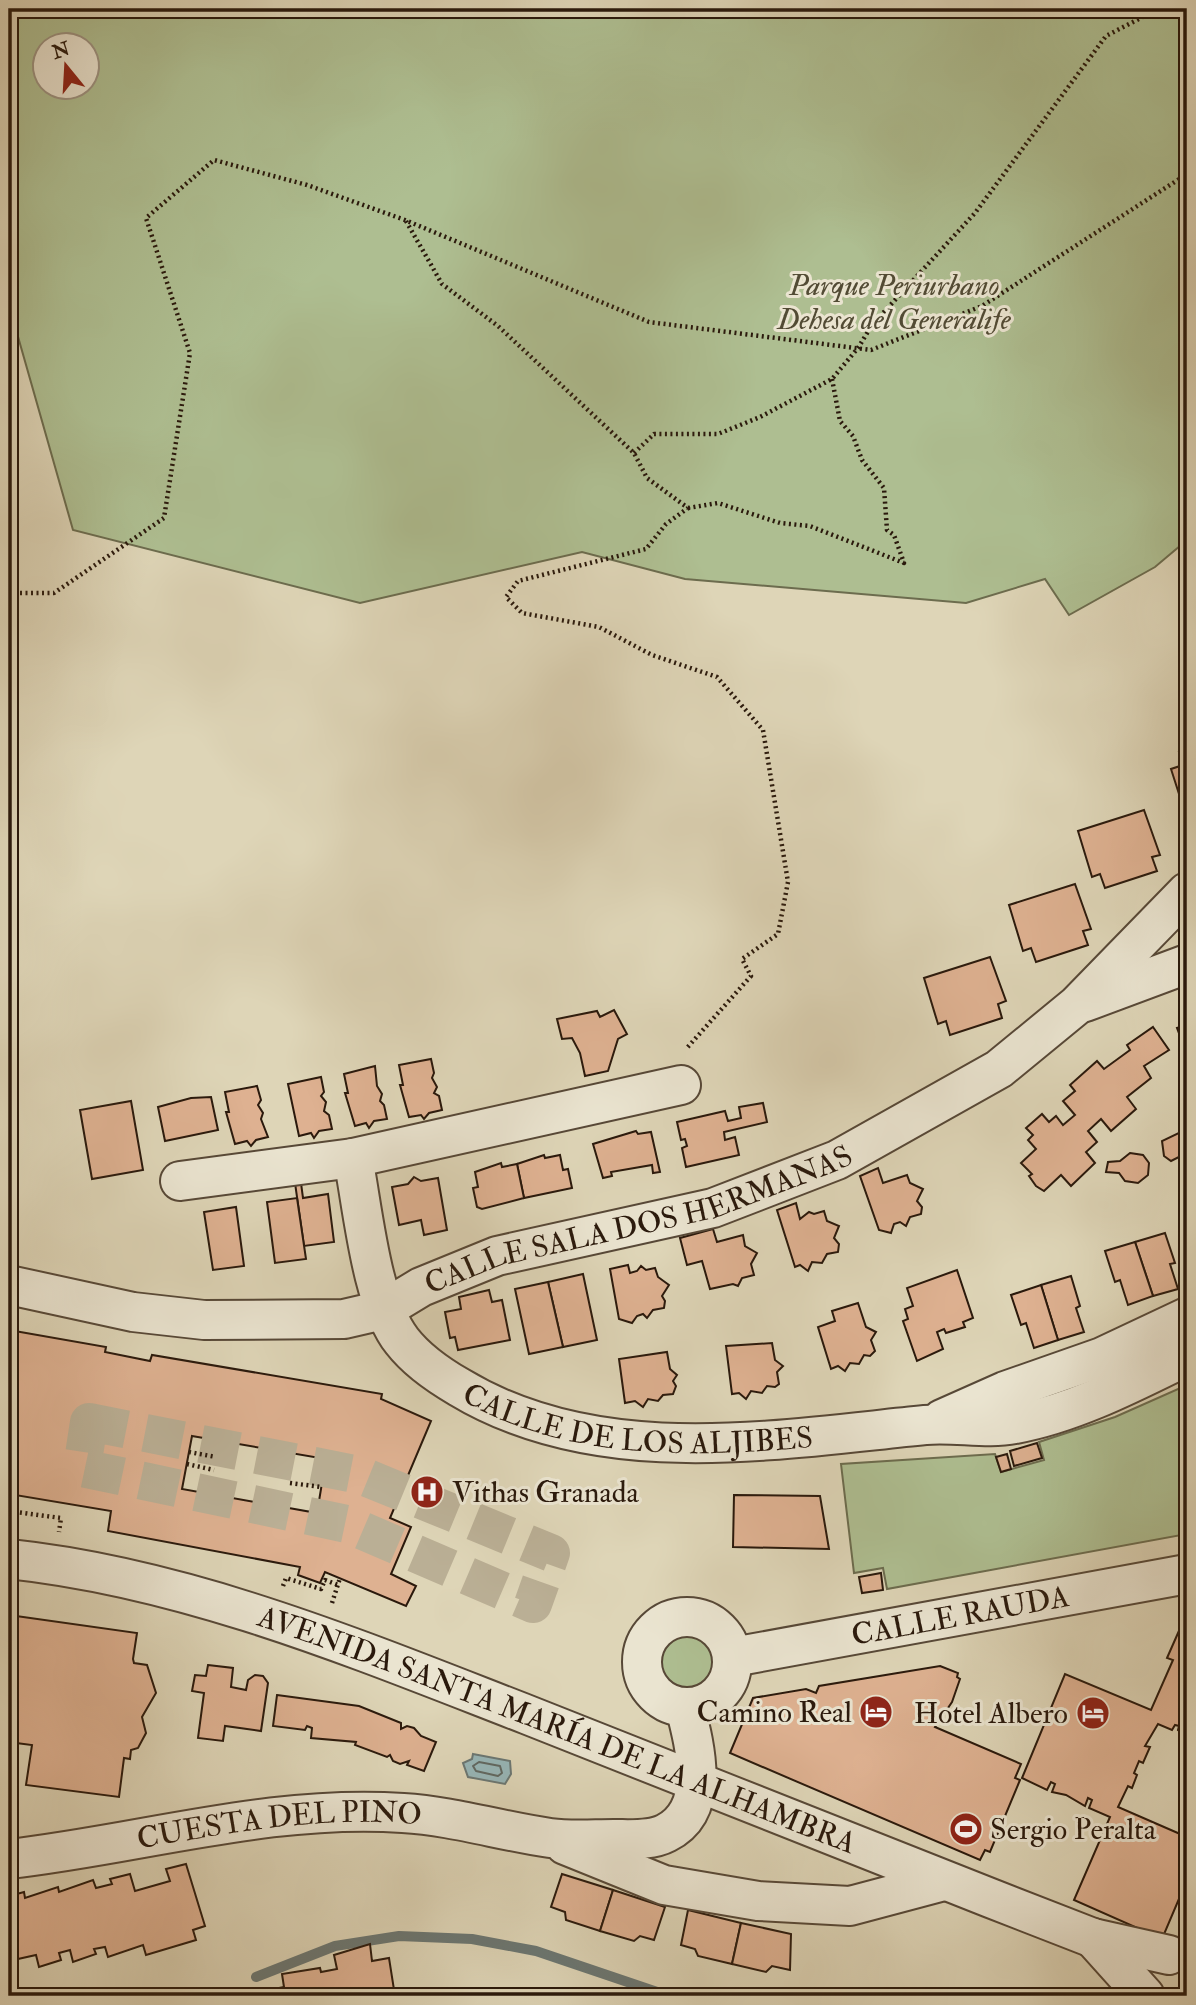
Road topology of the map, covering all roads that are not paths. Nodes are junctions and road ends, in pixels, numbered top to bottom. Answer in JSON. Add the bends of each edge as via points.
{"nodes":[{"id":1,"x":1187,"y":892,"type":"edge"},
{"id":2,"x":1187,"y":964,"type":"edge"},
{"id":3,"x":1077,"y":1005,"type":"junction"},
{"id":4,"x":677,"y":1086,"type":"road end"},
{"id":5,"x":353,"y":1158,"type":"junction"},
{"id":6,"x":180,"y":1181,"type":"dead end"},
{"id":7,"x":9,"y":1285,"type":"edge"},
{"id":8,"x":383,"y":1310,"type":"junction"},
{"id":9,"x":1187,"y":1317,"type":"edge"},
{"id":10,"x":1187,"y":1356,"type":"edge"},
{"id":11,"x":931,"y":1424,"type":"junction"},
{"id":12,"x":9,"y":1559,"type":"edge"},
{"id":13,"x":1187,"y":1574,"type":"edge"},
{"id":14,"x":733,"y":1657,"type":"junction"},
{"id":15,"x":685,"y":1707,"type":"junction"},
{"id":16,"x":698,"y":1782,"type":"junction"},
{"id":17,"x":551,"y":1838,"type":"junction"},
{"id":18,"x":9,"y":1859,"type":"edge"},
{"id":19,"x":944,"y":1881,"type":"junction"},
{"id":20,"x":1093,"y":1938,"type":"junction"},
{"id":21,"x":1178,"y":1952,"type":"edge"},
{"id":22,"x":1145,"y":1996,"type":"edge"}],
"edges":[{"from":1,"to":3,"type":"street","name":"CALLE SALA DOS HERMANAS"},
{"from":2,"to":3,"type":"street"},
{"from":3,"to":8,"type":"street","name":"CALLE SALA DOS HERMANAS","via":[[999,1069],[838,1160],[713,1209],[497,1256],[421,1287]]},
{"from":4,"to":5,"type":"street"},
{"from":5,"to":6,"type":"street"},
{"from":5,"to":8,"type":"street","name":"CALLE DE LOS ALJIBES"},
{"from":7,"to":8,"type":"street","name":"CALLE SALA DOS HERMANAS","via":[[133,1312],[204,1320],[344,1319]]},
{"from":8,"to":11,"type":"street","name":"CALLE DE LOS ALJIBES","via":[[402,1342],[444,1378],[485,1403],[534,1422],[609,1438],[698,1444]]},
{"from":9,"to":11,"type":"street","name":"CALLE DE LOS ALJIBES","via":[[1102,1357],[1005,1391]]},
{"from":10,"to":11,"type":"street","name":"CALLE DE LOS ALJIBES","via":[[1133,1382],[1014,1424]]},
{"from":12,"to":16,"type":"street","name":"AVENIDA SANTA MARÍA DE LA ALHAMBRA","via":[[62,1564],[210,1599],[419,1673]]},
{"from":13,"to":14,"type":"street","name":"CALLE RAUDA"},
{"from":14,"to":15,"type":"street","via":[[724,1688],[707,1702]]},
{"from":14,"to":15,"type":"street","via":[[722,1633],[697,1618],[668,1621],[655,1629],[643,1650],[648,1685],[658,1697]]},
{"from":15,"to":16,"type":"street"},
{"from":16,"to":17,"type":"street","name":"CUESTA DEL PINO","via":[[679,1824],[657,1837]]},
{"from":16,"to":19,"type":"street","name":"AVENIDA SANTA MARÍA DE LA ALHAMBRA"},
{"from":17,"to":18,"type":"street","name":"CUESTA DEL PINO","via":[[405,1813],[342,1811],[252,1818],[86,1850]]},
{"from":17,"to":19,"type":"street","name":"CUESTA DEL PINO","via":[[664,1885],[758,1901],[850,1906]]},
{"from":19,"to":20,"type":"street","name":"AVENIDA SANTA MARÍA DE LA ALHAMBRA"},
{"from":20,"to":21,"type":"street","name":"AVENIDA SANTA MARÍA DE LA ALHAMBRA"},
{"from":20,"to":22,"type":"street","name":"AVENIDA SANTA MARÍA DE LA ALHAMBRA"},
{"from":21,"to":22,"type":"street","via":[[1156,1966]]}]}
